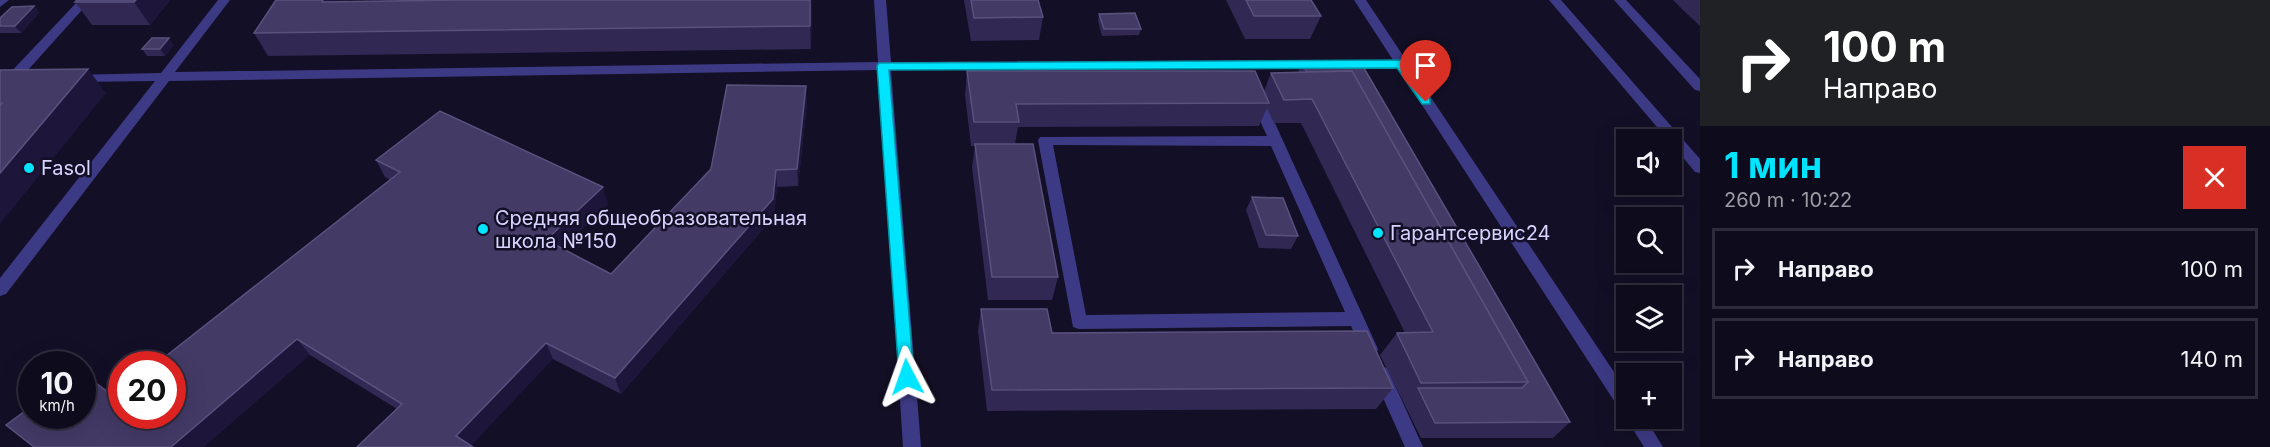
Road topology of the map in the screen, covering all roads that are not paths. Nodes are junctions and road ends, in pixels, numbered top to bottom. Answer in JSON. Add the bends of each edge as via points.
{"nodes":[{"id":1,"x":85,"y":0,"type":"edge"},
{"id":2,"x":224,"y":0,"type":"edge"},
{"id":3,"x":880,"y":0,"type":"edge"},
{"id":4,"x":1360,"y":0,"type":"edge"},
{"id":5,"x":1555,"y":0,"type":"edge"},
{"id":6,"x":1620,"y":0,"type":"edge"},
{"id":7,"x":1241,"y":64,"type":"junction"},
{"id":8,"x":1401,"y":64,"type":"junction"},
{"id":9,"x":883,"y":66,"type":"junction"},
{"id":10,"x":164,"y":77,"type":"junction"},
{"id":11,"x":36,"y":78,"type":"edge"},
{"id":12,"x":60,"y":78,"type":"edge"},
{"id":13,"x":7,"y":79,"type":"edge"},
{"id":14,"x":1697,"y":83,"type":"edge"},
{"id":15,"x":1276,"y":141,"type":"junction"},
{"id":16,"x":1700,"y":168,"type":"edge"},
{"id":17,"x":0,"y":290,"type":"edge"},
{"id":18,"x":1356,"y":319,"type":"junction"},
{"id":19,"x":1616,"y":390,"type":"edge"},
{"id":20,"x":1642,"y":429,"type":"edge"},
{"id":21,"x":912,"y":447,"type":"edge"},
{"id":22,"x":1414,"y":447,"type":"edge"},
{"id":23,"x":1654,"y":447,"type":"edge"}],
"edges":[{"from":1,"to":13,"type":"street"},
{"from":2,"to":10,"type":"street"},
{"from":3,"to":9,"type":"street"},
{"from":4,"to":8,"type":"street"},
{"from":5,"to":16,"type":"street"},
{"from":6,"to":14,"type":"street"},
{"from":7,"to":8,"type":"street"},
{"from":7,"to":9,"type":"street"},
{"from":7,"to":15,"type":"street"},
{"from":8,"to":19,"type":"street"},
{"from":9,"to":10,"type":"street"},
{"from":9,"to":21,"type":"street"},
{"from":10,"to":12,"type":"street"},
{"from":10,"to":17,"type":"street"},
{"from":11,"to":13,"type":"street"},
{"from":15,"to":18,"type":"street"},
{"from":15,"to":18,"type":"street","via":[[1045,140],[1079,322]]},
{"from":18,"to":22,"type":"street"},
{"from":20,"to":23,"type":"street"}]}
